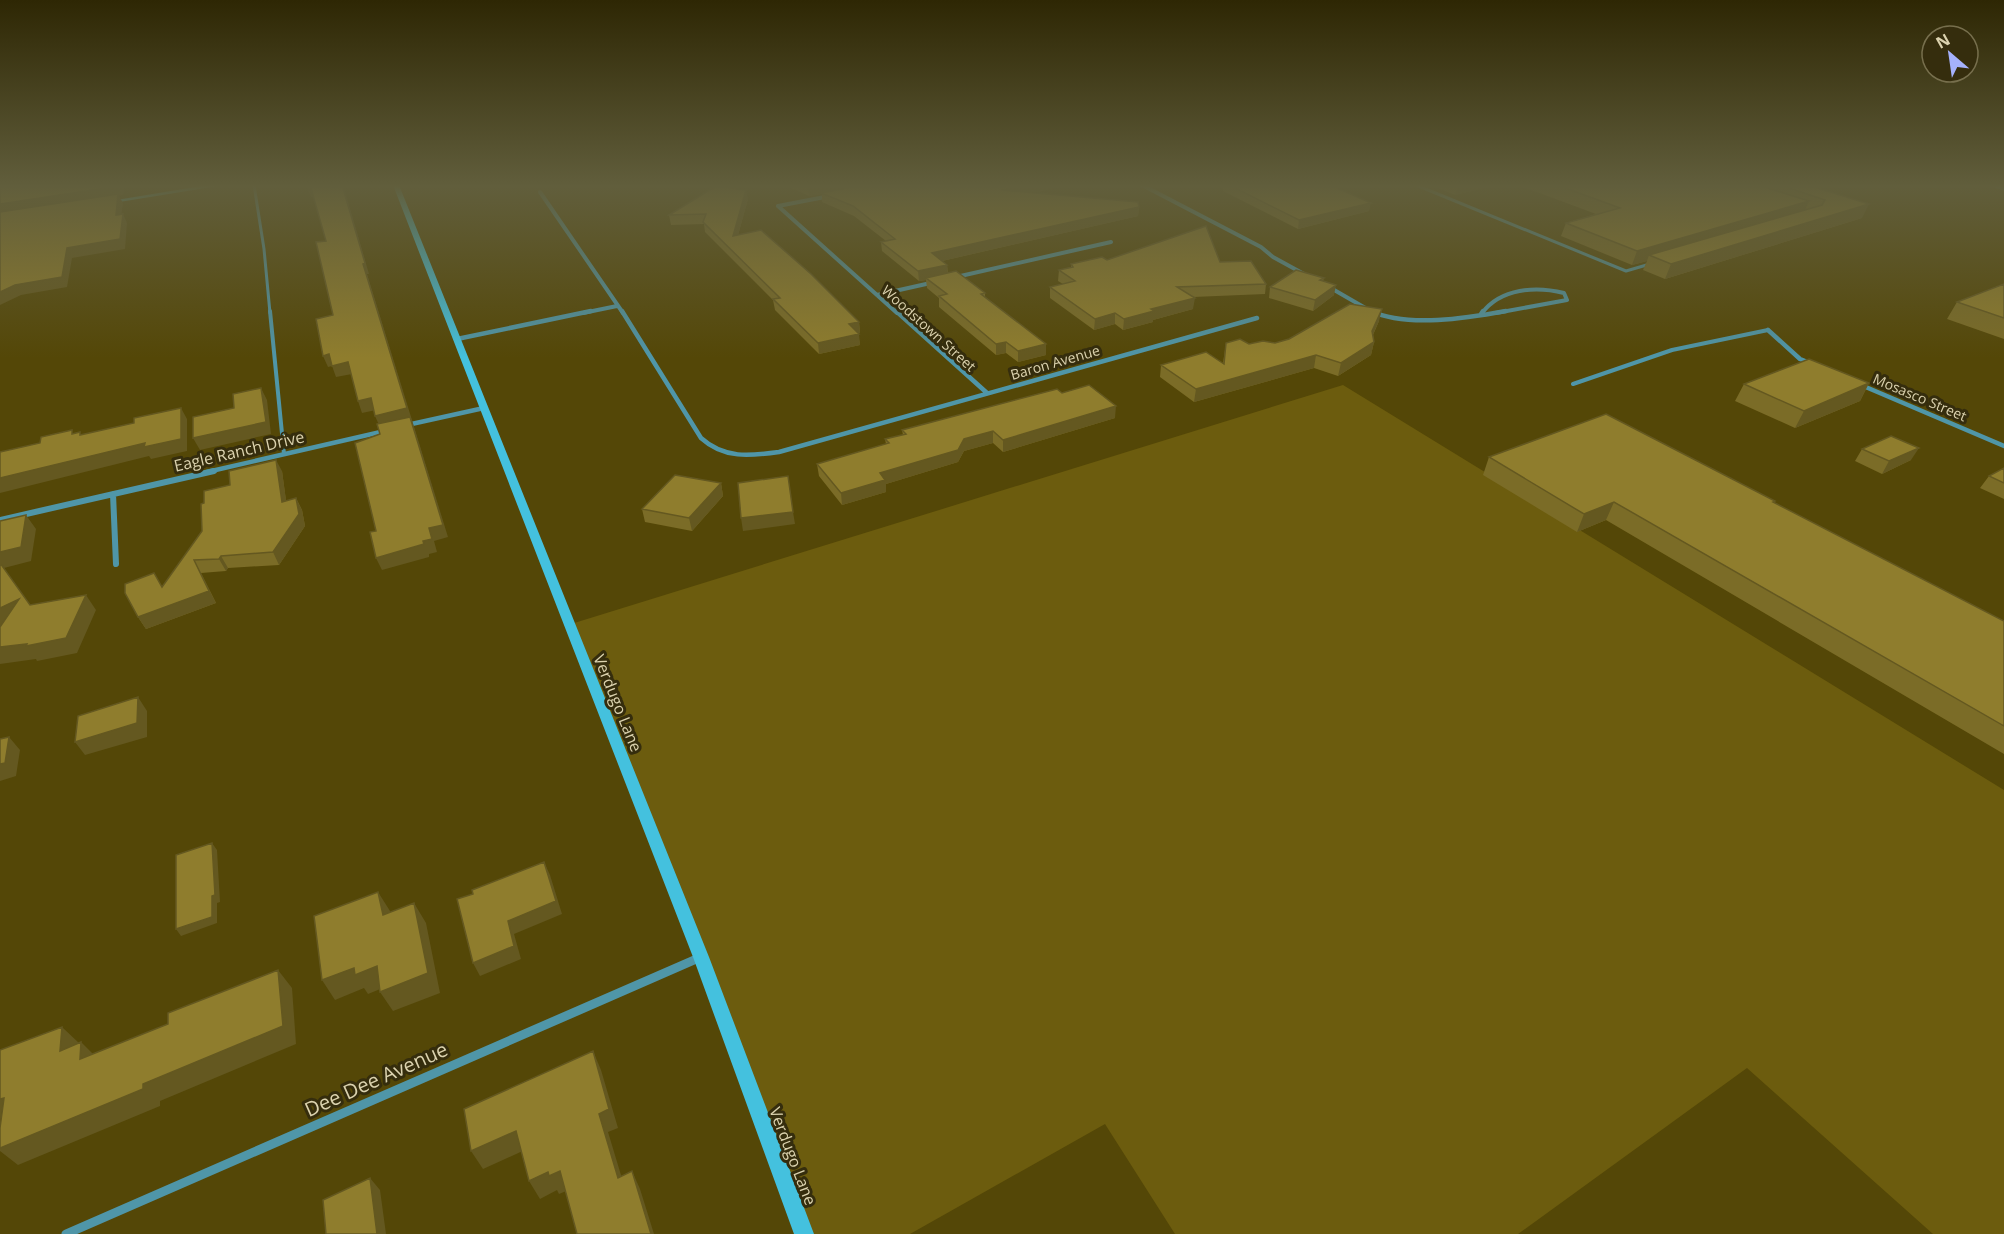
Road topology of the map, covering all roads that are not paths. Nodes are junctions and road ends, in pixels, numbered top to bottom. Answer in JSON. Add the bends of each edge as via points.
{"nodes":[{"id":1,"x":263,"y":243,"type":"edge"},
{"id":2,"x":419,"y":243,"type":"edge"},
{"id":3,"x":574,"y":243,"type":"edge"},
{"id":4,"x":819,"y":243,"type":"edge"},
{"id":5,"x":1108,"y":243,"type":"edge"},
{"id":6,"x":1253,"y":243,"type":"edge"},
{"id":7,"x":1557,"y":243,"type":"edge"},
{"id":8,"x":1659,"y":261,"type":"edge"},
{"id":9,"x":1308,"y":276,"type":"edge"},
{"id":10,"x":1326,"y":286,"type":"edge"},
{"id":11,"x":877,"y":295,"type":"junction"},
{"id":12,"x":617,"y":306,"type":"junction"},
{"id":13,"x":1480,"y":314,"type":"junction"},
{"id":14,"x":1257,"y":318,"type":"dead end"},
{"id":15,"x":1768,"y":330,"type":"joint"},
{"id":16,"x":457,"y":339,"type":"junction"},
{"id":17,"x":1821,"y":368,"type":"edge"},
{"id":18,"x":1854,"y":382,"type":"edge"},
{"id":19,"x":1574,"y":384,"type":"dead end"},
{"id":20,"x":987,"y":393,"type":"junction"},
{"id":21,"x":484,"y":408,"type":"junction"},
{"id":22,"x":2004,"y":446,"type":"edge"},
{"id":23,"x":284,"y":454,"type":"junction"},
{"id":24,"x":113,"y":494,"type":"junction"},
{"id":25,"x":0,"y":520,"type":"edge"},
{"id":26,"x":116,"y":564,"type":"dead end"},
{"id":27,"x":700,"y":957,"type":"junction"},
{"id":28,"x":66,"y":1234,"type":"edge"},
{"id":29,"x":804,"y":1234,"type":"edge"}],
"edges":[{"from":1,"to":23,"type":"lane"},
{"from":2,"to":16,"type":"street","name":"Verdugo Lane"},
{"from":3,"to":12,"type":"street","name":"Baron Avenue"},
{"from":4,"to":11,"type":"street","name":"Woodstown Street"},
{"from":5,"to":11,"type":"street"},
{"from":6,"to":9,"type":"street"},
{"from":7,"to":8,"type":"lane","via":[[1626,271]]},
{"from":10,"to":13,"type":"street","via":[[1381,315],[1402,319]]},
{"from":11,"to":20,"type":"street","name":"Woodstown Street"},
{"from":12,"to":16,"type":"street"},
{"from":12,"to":20,"type":"street","name":"Baron Avenue","via":[[698,434],[719,451],[735,456],[779,452]]},
{"from":13,"to":13,"type":"street","via":[[1545,305],[1567,300],[1564,293],[1534,288],[1501,297],[1485,305]]},
{"from":14,"to":20,"type":"street","name":"Baron Avenue"},
{"from":15,"to":17,"type":"street","via":[[1800,359]]},
{"from":15,"to":19,"type":"lane","via":[[1672,350]]},
{"from":16,"to":21,"type":"street","name":"Verdugo Lane"},
{"from":18,"to":22,"type":"street","name":"Mosasco Street"},
{"from":21,"to":23,"type":"street","name":"Eagle Ranch Drive"},
{"from":21,"to":27,"type":"street","name":"Verdugo Lane"},
{"from":23,"to":24,"type":"street","name":"Eagle Ranch Drive"},
{"from":24,"to":25,"type":"street","name":"Eagle Ranch Drive"},
{"from":24,"to":26,"type":"street"},
{"from":27,"to":28,"type":"street","name":"Dee Dee Avenue"},
{"from":27,"to":29,"type":"street","name":"Verdugo Lane"}]}
